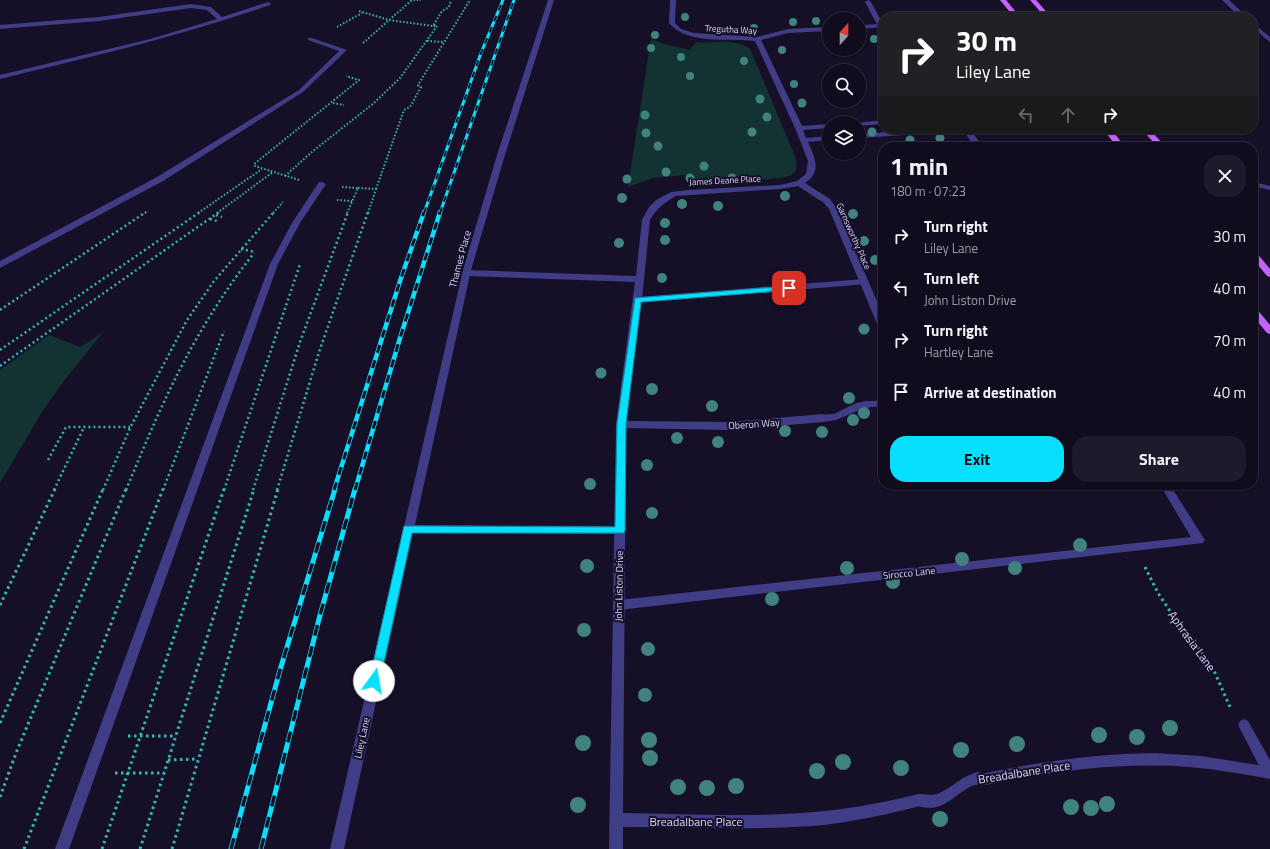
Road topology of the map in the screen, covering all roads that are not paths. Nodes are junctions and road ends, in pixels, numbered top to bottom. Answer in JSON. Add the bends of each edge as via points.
{"nodes":[{"id":1,"x":551,"y":0,"type":"edge"},
{"id":2,"x":673,"y":0,"type":"edge"},
{"id":3,"x":1003,"y":0,"type":"edge"},
{"id":4,"x":1033,"y":0,"type":"edge"},
{"id":5,"x":1225,"y":0,"type":"edge"},
{"id":6,"x":868,"y":2,"type":"dead end"},
{"id":7,"x":268,"y":4,"type":"dead end"},
{"id":8,"x":1013,"y":12,"type":"edge"},
{"id":9,"x":1044,"y":12,"type":"edge"},
{"id":10,"x":1238,"y":12,"type":"edge"},
{"id":11,"x":221,"y":20,"type":"junction"},
{"id":12,"x":878,"y":21,"type":"edge"},
{"id":13,"x":0,"y":27,"type":"edge"},
{"id":14,"x":866,"y":27,"type":"edge"},
{"id":15,"x":878,"y":28,"type":"edge"},
{"id":16,"x":822,"y":29,"type":"edge"},
{"id":17,"x":1258,"y":29,"type":"edge"},
{"id":18,"x":310,"y":39,"type":"dead end"},
{"id":19,"x":757,"y":39,"type":"junction"},
{"id":20,"x":1270,"y":40,"type":"edge"},
{"id":21,"x":0,"y":77,"type":"edge"},
{"id":22,"x":878,"y":122,"type":"edge"},
{"id":23,"x":866,"y":123,"type":"edge"},
{"id":24,"x":822,"y":126,"type":"edge"},
{"id":25,"x":799,"y":128,"type":"junction"},
{"id":26,"x":889,"y":134,"type":"edge"},
{"id":27,"x":1111,"y":134,"type":"edge"},
{"id":28,"x":1150,"y":134,"type":"edge"},
{"id":29,"x":866,"y":136,"type":"edge"},
{"id":30,"x":822,"y":139,"type":"edge"},
{"id":31,"x":804,"y":140,"type":"junction"},
{"id":32,"x":1117,"y":142,"type":"edge"},
{"id":33,"x":1157,"y":142,"type":"edge"},
{"id":34,"x":799,"y":183,"type":"junction"},
{"id":35,"x":322,"y":184,"type":"road end"},
{"id":36,"x":1258,"y":185,"type":"edge"},
{"id":37,"x":1270,"y":188,"type":"edge"},
{"id":38,"x":654,"y":206,"type":"joint"},
{"id":39,"x":1258,"y":260,"type":"edge"},
{"id":40,"x":0,"y":265,"type":"edge"},
{"id":41,"x":466,"y":273,"type":"junction"},
{"id":42,"x":1270,"y":274,"type":"edge"},
{"id":43,"x":639,"y":279,"type":"junction"},
{"id":44,"x":864,"y":282,"type":"junction"},
{"id":45,"x":638,"y":300,"type":"junction"},
{"id":46,"x":878,"y":314,"type":"edge"},
{"id":47,"x":1258,"y":316,"type":"edge"},
{"id":48,"x":1270,"y":331,"type":"edge"},
{"id":49,"x":878,"y":403,"type":"edge"},
{"id":50,"x":621,"y":424,"type":"junction"},
{"id":51,"x":1168,"y":490,"type":"edge"},
{"id":52,"x":408,"y":529,"type":"junction"},
{"id":53,"x":620,"y":530,"type":"junction"},
{"id":54,"x":619,"y":605,"type":"junction"},
{"id":55,"x":1244,"y":725,"type":"road end"},
{"id":56,"x":1270,"y":773,"type":"edge"},
{"id":57,"x":616,"y":820,"type":"junction"},
{"id":58,"x":62,"y":849,"type":"edge"},
{"id":59,"x":337,"y":849,"type":"edge"},
{"id":60,"x":616,"y":849,"type":"edge"}],
"edges":[{"from":1,"to":41,"type":"street","name":"Thames Place"},
{"from":2,"to":19,"type":"street","name":"Tregutha Way","via":[[671,21],[679,30],[699,36],[738,36]]},
{"from":3,"to":8,"type":"main road"},
{"from":4,"to":9,"type":"main road"},
{"from":5,"to":10,"type":"street"},
{"from":6,"to":12,"type":"street"},
{"from":7,"to":11,"type":"street"},
{"from":11,"to":13,"type":"street","via":[[208,8],[191,6],[99,19]]},
{"from":11,"to":21,"type":"street","via":[[152,40]]},
{"from":14,"to":15,"type":"street"},
{"from":16,"to":19,"type":"street","name":"Tregutha Way","via":[[788,31]]},
{"from":17,"to":20,"type":"street"},
{"from":18,"to":40,"type":"street","via":[[344,50],[301,91],[160,179]]},
{"from":19,"to":25,"type":"street"},
{"from":22,"to":23,"type":"street"},
{"from":24,"to":25,"type":"street"},
{"from":25,"to":31,"type":"street"},
{"from":26,"to":29,"type":"street"},
{"from":27,"to":32,"type":"main road"},
{"from":28,"to":33,"type":"main road"},
{"from":30,"to":31,"type":"street"},
{"from":31,"to":34,"type":"street","via":[[813,166],[809,177]]},
{"from":34,"to":38,"type":"street","name":"James Deane Place","via":[[780,187],[681,193],[665,198]]},
{"from":34,"to":44,"type":"street","name":"Garnsworthy Place","via":[[833,209]]},
{"from":35,"to":58,"type":"street","via":[[287,238],[274,264]]},
{"from":36,"to":37,"type":"street"},
{"from":38,"to":43,"type":"street","name":"John Liston Drive","via":[[645,224]]},
{"from":39,"to":42,"type":"main road"},
{"from":41,"to":43,"type":"street"},
{"from":41,"to":52,"type":"street","name":"Thames Place"},
{"from":43,"to":45,"type":"street","name":"John Liston Drive"},
{"from":44,"to":45,"type":"street"},
{"from":44,"to":46,"type":"street","name":"Garnsworthy Place"},
{"from":45,"to":50,"type":"street","name":"John Liston Drive"},
{"from":47,"to":48,"type":"main road"},
{"from":49,"to":50,"type":"street","name":"Oberon Way","via":[[862,404],[829,419],[728,426]]},
{"from":50,"to":53,"type":"street","name":"John Liston Drive"},
{"from":51,"to":54,"type":"street","name":"Sirocco Lane","via":[[1199,540]]},
{"from":52,"to":53,"type":"street"},
{"from":52,"to":59,"type":"street","name":"Liley Lane"},
{"from":53,"to":54,"type":"street","name":"John Liston Drive"},
{"from":54,"to":57,"type":"street","name":"John Liston Drive"},
{"from":55,"to":56,"type":"street"},
{"from":56,"to":57,"type":"street","name":"Breadalbane Place","via":[[1191,761],[1152,760],[1053,766],[986,779],[977,778],[934,801],[920,800],[883,809],[824,818],[753,821]]},
{"from":57,"to":60,"type":"street","name":"John Liston Drive"}]}
